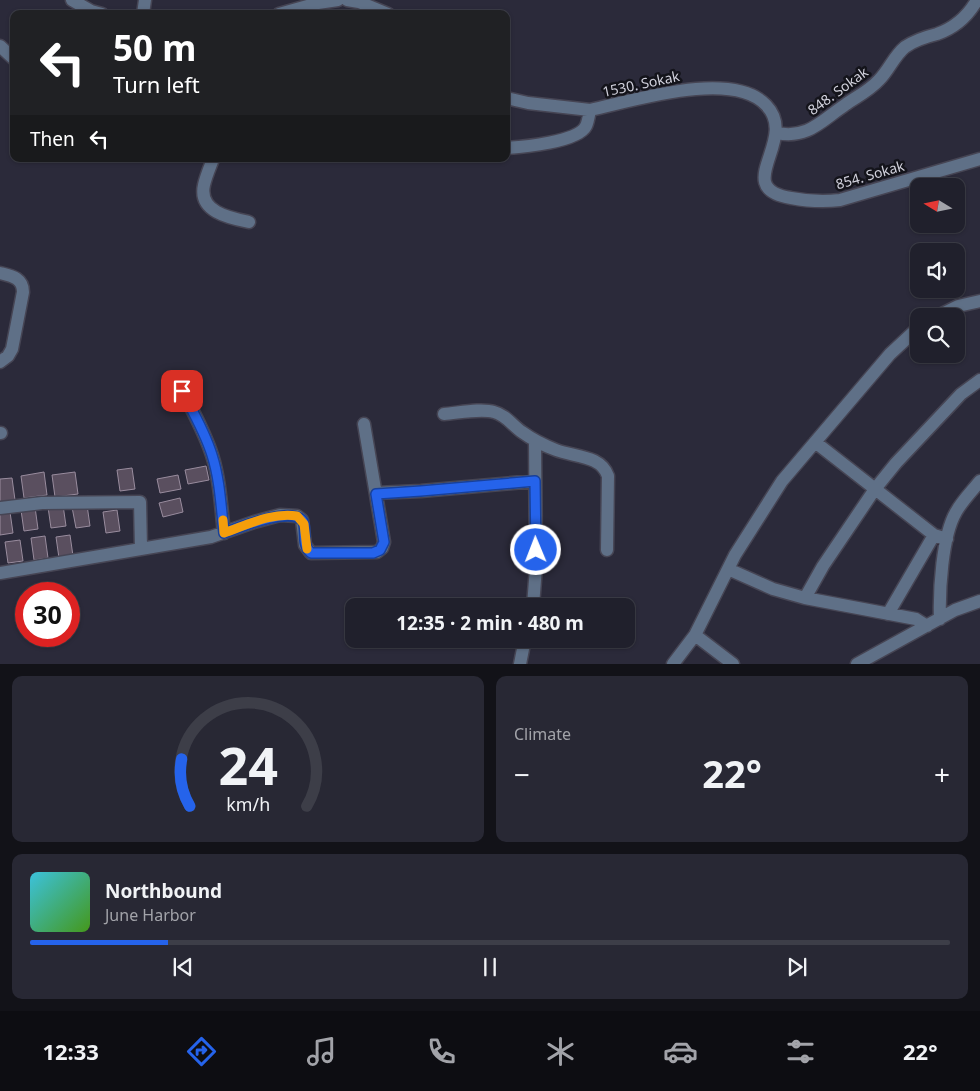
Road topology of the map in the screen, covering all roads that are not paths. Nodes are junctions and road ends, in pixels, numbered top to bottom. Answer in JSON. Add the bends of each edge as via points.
{"nodes":[{"id":1,"x":72,"y":0,"type":"edge"},
{"id":2,"x":338,"y":0,"type":"edge"},
{"id":3,"x":347,"y":0,"type":"edge"},
{"id":4,"x":977,"y":0,"type":"edge"},
{"id":5,"x":317,"y":2,"type":"edge"},
{"id":6,"x":89,"y":10,"type":"edge"},
{"id":7,"x":292,"y":10,"type":"edge"},
{"id":8,"x":378,"y":10,"type":"edge"},
{"id":9,"x":0,"y":46,"type":"edge"},
{"id":10,"x":10,"y":55,"type":"edge"},
{"id":11,"x":510,"y":99,"type":"edge"},
{"id":12,"x":590,"y":110,"type":"junction"},
{"id":13,"x":777,"y":133,"type":"junction"},
{"id":14,"x":510,"y":148,"type":"edge"},
{"id":15,"x":980,"y":159,"type":"edge"},
{"id":16,"x":212,"y":162,"type":"edge"},
{"id":17,"x":249,"y":222,"type":"dead end"},
{"id":18,"x":0,"y":273,"type":"edge"},
{"id":19,"x":980,"y":301,"type":"edge"},
{"id":20,"x":954,"y":308,"type":"edge"},
{"id":21,"x":910,"y":335,"type":"edge"},
{"id":22,"x":0,"y":362,"type":"edge"},
{"id":23,"x":980,"y":380,"type":"edge"},
{"id":24,"x":182,"y":391,"type":"dead end"},
{"id":25,"x":444,"y":414,"type":"dead end"},
{"id":26,"x":364,"y":424,"type":"dead end"},
{"id":27,"x":535,"y":442,"type":"junction"},
{"id":28,"x":815,"y":442,"type":"junction"},
{"id":29,"x":535,"y":481,"type":"junction"},
{"id":30,"x":980,"y":481,"type":"edge"},
{"id":31,"x":875,"y":490,"type":"junction"},
{"id":32,"x":376,"y":494,"type":"junction"},
{"id":33,"x":0,"y":508,"type":"edge"},
{"id":34,"x":224,"y":533,"type":"junction"},
{"id":35,"x":934,"y":535,"type":"junction"},
{"id":36,"x":947,"y":539,"type":"junction"},
{"id":37,"x":141,"y":548,"type":"junction"},
{"id":38,"x":608,"y":550,"type":"dead end"},
{"id":39,"x":728,"y":569,"type":"junction"},
{"id":40,"x":0,"y":573,"type":"edge"},
{"id":41,"x":534,"y":598,"type":"edge"},
{"id":42,"x":805,"y":598,"type":"junction"},
{"id":43,"x":980,"y":601,"type":"edge"},
{"id":44,"x":888,"y":614,"type":"junction"},
{"id":45,"x":940,"y":619,"type":"junction"},
{"id":46,"x":927,"y":626,"type":"junction"},
{"id":47,"x":695,"y":635,"type":"junction"},
{"id":48,"x":523,"y":648,"type":"edge"},
{"id":49,"x":520,"y":664,"type":"edge"},
{"id":50,"x":674,"y":664,"type":"edge"},
{"id":51,"x":733,"y":664,"type":"edge"},
{"id":52,"x":857,"y":664,"type":"edge"}],
"edges":[{"from":1,"to":6,"type":"street"},
{"from":2,"to":5,"type":"street"},
{"from":3,"to":8,"type":"street"},
{"from":4,"to":13,"type":"street","name":"848. Sokak","via":[[955,25],[904,48],[880,80],[818,126],[798,134]]},
{"from":5,"to":7,"type":"street"},
{"from":9,"to":10,"type":"street"},
{"from":11,"to":12,"type":"street"},
{"from":12,"to":13,"type":"street","name":"1530. Sokak","via":[[690,89],[737,90],[756,97],[766,105],[773,114]]},
{"from":12,"to":14,"type":"street","name":"1530. Sokak","via":[[580,134],[543,144]]},
{"from":13,"to":15,"type":"street","name":"854. Sokak","via":[[766,167],[765,184],[782,196],[805,200],[840,200]]},
{"from":16,"to":17,"type":"street","via":[[204,185],[205,201],[225,216]]},
{"from":18,"to":22,"type":"street","via":[[18,279],[24,292],[12,349]]},
{"from":19,"to":20,"type":"street"},
{"from":21,"to":28,"type":"street","via":[[890,354]]},
{"from":23,"to":31,"type":"street","via":[[961,394]]},
{"from":24,"to":34,"type":"street","via":[[213,456]]},
{"from":25,"to":27,"type":"street","via":[[494,412],[504,416]]},
{"from":26,"to":32,"type":"street"},
{"from":27,"to":29,"type":"street"},
{"from":27,"to":38,"type":"street","via":[[596,461],[605,467],[608,476]]},
{"from":28,"to":31,"type":"street"},
{"from":28,"to":39,"type":"street","via":[[782,481]]},
{"from":29,"to":32,"type":"street"},
{"from":29,"to":41,"type":"street"},
{"from":30,"to":36,"type":"street","via":[[956,511]]},
{"from":31,"to":35,"type":"street"},
{"from":31,"to":42,"type":"street"},
{"from":32,"to":34,"type":"street","via":[[384,542],[377,552],[311,553],[305,545],[304,524],[294,516],[254,522]]},
{"from":33,"to":37,"type":"street","via":[[50,503],[140,502]]},
{"from":34,"to":37,"type":"street"},
{"from":35,"to":36,"type":"street"},
{"from":35,"to":44,"type":"street"},
{"from":36,"to":45,"type":"street"},
{"from":37,"to":40,"type":"street"},
{"from":39,"to":42,"type":"street","via":[[774,589]]},
{"from":39,"to":47,"type":"street"},
{"from":42,"to":44,"type":"street"},
{"from":43,"to":45,"type":"street"},
{"from":44,"to":46,"type":"street","via":[[916,619]]},
{"from":45,"to":46,"type":"street"},
{"from":46,"to":52,"type":"street"},
{"from":47,"to":50,"type":"street"},
{"from":47,"to":51,"type":"street"},
{"from":48,"to":49,"type":"street"}]}
